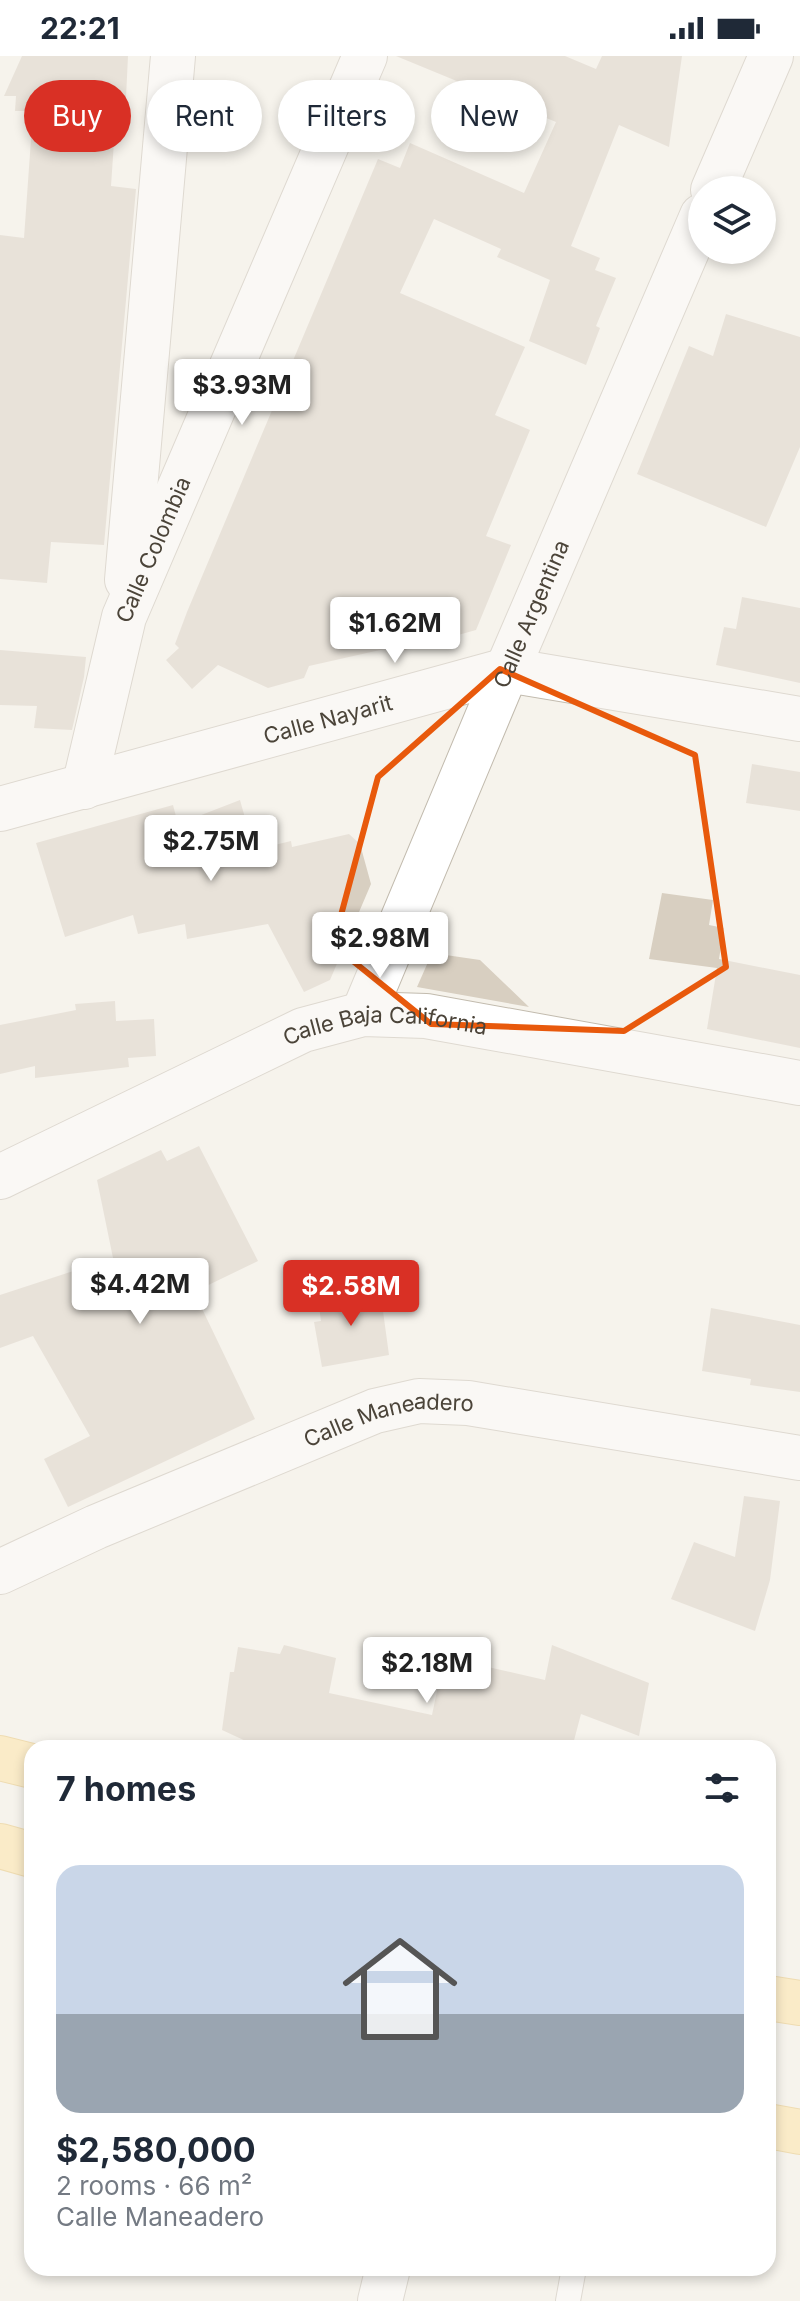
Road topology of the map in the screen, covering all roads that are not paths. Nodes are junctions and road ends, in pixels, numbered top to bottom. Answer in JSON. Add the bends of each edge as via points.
{"nodes":[{"id":1,"x":173,"y":56,"type":"edge"},
{"id":2,"x":365,"y":56,"type":"edge"},
{"id":3,"x":771,"y":56,"type":"edge"},
{"id":4,"x":719,"y":176,"type":"edge"},
{"id":5,"x":688,"y":249,"type":"edge"},
{"id":6,"x":124,"y":617,"type":"junction"},
{"id":7,"x":507,"y":670,"type":"junction"},
{"id":8,"x":800,"y":719,"type":"edge"},
{"id":9,"x":84,"y":787,"type":"junction"},
{"id":10,"x":0,"y":809,"type":"edge"},
{"id":11,"x":363,"y":1014,"type":"junction"},
{"id":12,"x":800,"y":1083,"type":"edge"},
{"id":13,"x":0,"y":1177,"type":"edge"},
{"id":14,"x":800,"y":1458,"type":"edge"},
{"id":15,"x":0,"y":1572,"type":"edge"},
{"id":16,"x":0,"y":1758,"type":"edge"},
{"id":17,"x":24,"y":1764,"type":"edge"},
{"id":18,"x":0,"y":1846,"type":"edge"},
{"id":19,"x":24,"y":1853,"type":"edge"},
{"id":20,"x":776,"y":1999,"type":"edge"},
{"id":21,"x":800,"y":2003,"type":"edge"},
{"id":22,"x":776,"y":2128,"type":"edge"},
{"id":23,"x":800,"y":2132,"type":"edge"},
{"id":24,"x":386,"y":2276,"type":"edge"},
{"id":25,"x":573,"y":2276,"type":"edge"},
{"id":26,"x":380,"y":2301,"type":"edge"},
{"id":27,"x":568,"y":2301,"type":"edge"}],
"edges":[{"from":1,"to":6,"type":"street"},
{"from":2,"to":6,"type":"street","name":"Calle Colombia"},
{"from":3,"to":4,"type":"street"},
{"from":5,"to":7,"type":"street","name":"Calle Argentina"},
{"from":6,"to":9,"type":"street","name":"Calle Colombia"},
{"from":7,"to":8,"type":"street","name":"Calle Nayarit"},
{"from":7,"to":9,"type":"street","name":"Calle Nayarit"},
{"from":7,"to":11,"type":"street","name":"Calle Argentina"},
{"from":9,"to":10,"type":"street","name":"Calle Nayarit"},
{"from":11,"to":12,"type":"street","name":"Calle Baja California","via":[[426,1016]]},
{"from":11,"to":13,"type":"street","name":"Calle Baja California","via":[[303,1030]]},
{"from":14,"to":15,"type":"street","name":"Calle Maneadero","via":[[468,1403],[419,1401],[360,1417]]},
{"from":16,"to":17,"type":"main road"},
{"from":18,"to":19,"type":"main road"},
{"from":20,"to":21,"type":"main road"},
{"from":22,"to":23,"type":"main road"},
{"from":24,"to":26,"type":"street"},
{"from":25,"to":27,"type":"lane"}]}
